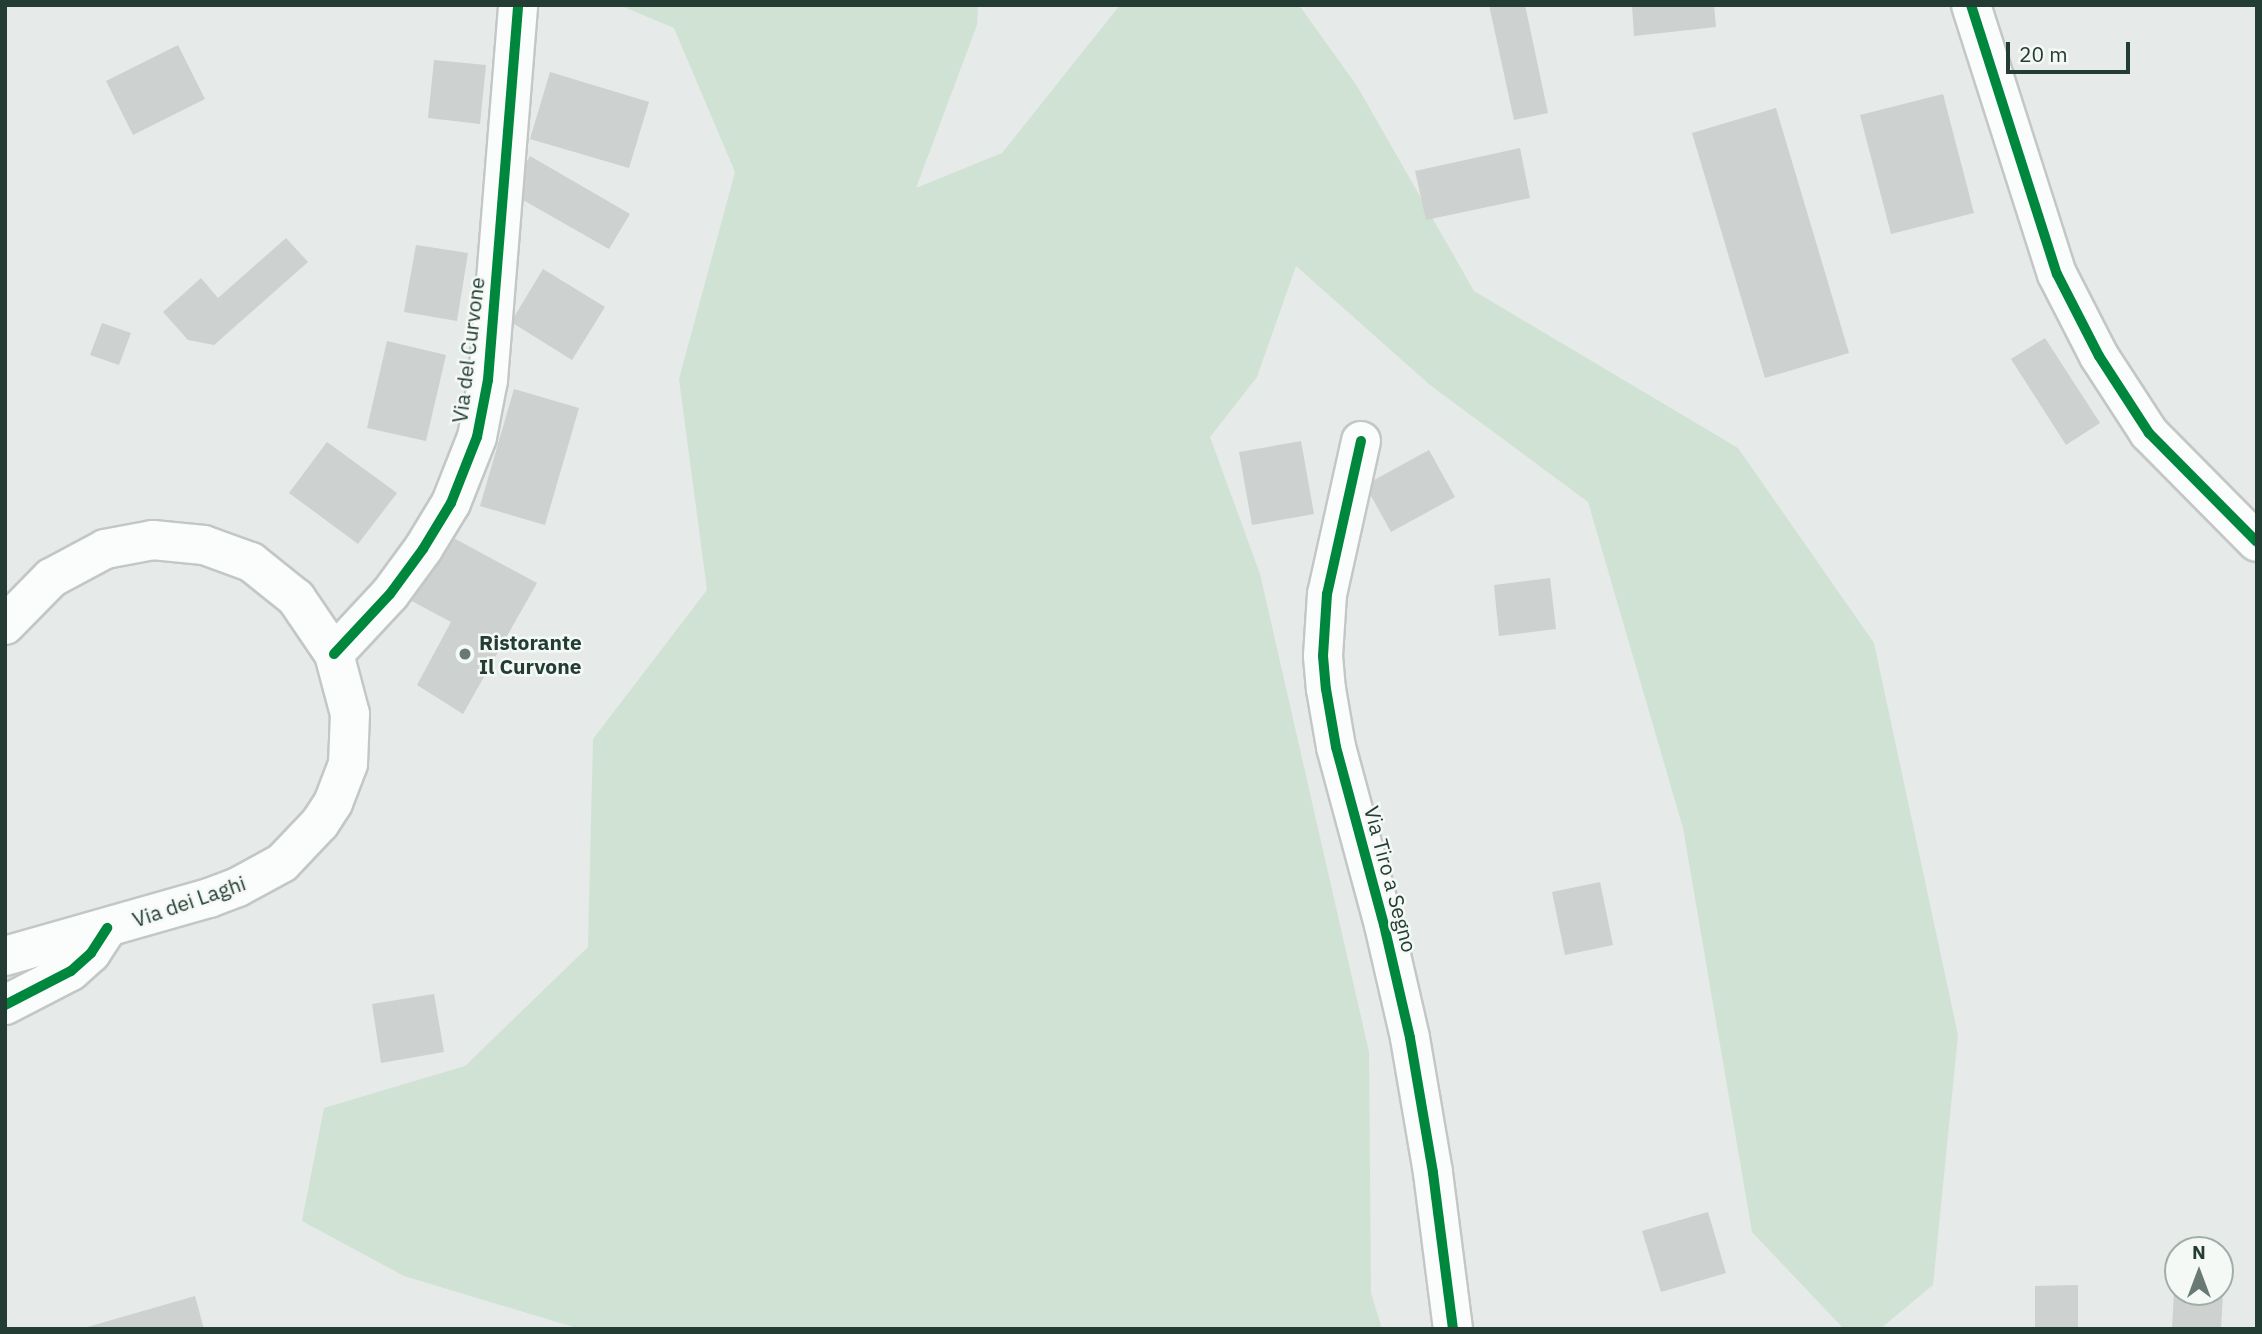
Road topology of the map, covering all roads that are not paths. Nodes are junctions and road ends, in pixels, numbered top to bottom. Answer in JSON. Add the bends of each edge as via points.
{"nodes":[{"id":1,"x":518,"y":5,"type":"edge"},
{"id":2,"x":1971,"y":5,"type":"edge"},
{"id":3,"x":1361,"y":441,"type":"dead end"},
{"id":4,"x":2257,"y":542,"type":"edge"},
{"id":5,"x":5,"y":625,"type":"edge"},
{"id":6,"x":334,"y":654,"type":"junction"},
{"id":7,"x":107,"y":928,"type":"junction"},
{"id":8,"x":5,"y":956,"type":"edge"},
{"id":9,"x":5,"y":1005,"type":"edge"},
{"id":10,"x":1453,"y":1329,"type":"edge"}],
"edges":[{"from":1,"to":6,"type":"street","name":"Via del Curvone","via":[[488,380],[477,437],[451,503],[423,549],[390,594]]},
{"from":2,"to":4,"type":"street","via":[[2044,239],[2092,344],[2149,433]]},
{"from":3,"to":10,"type":"street","name":"Via Tiro a Segno","via":[[1327,594],[1326,689],[1336,747],[1410,1038]]},
{"from":5,"to":6,"type":"street","name":"Via dei Laghi","via":[[51,578],[86,557],[131,542],[175,540],[251,562],[296,598]]},
{"from":6,"to":7,"type":"street","name":"Via dei Laghi","via":[[350,715],[348,764],[320,823],[282,863],[237,887]]},
{"from":7,"to":8,"type":"street","name":"Via dei Laghi"},
{"from":7,"to":9,"type":"street","via":[[92,953],[71,971]]}]}
